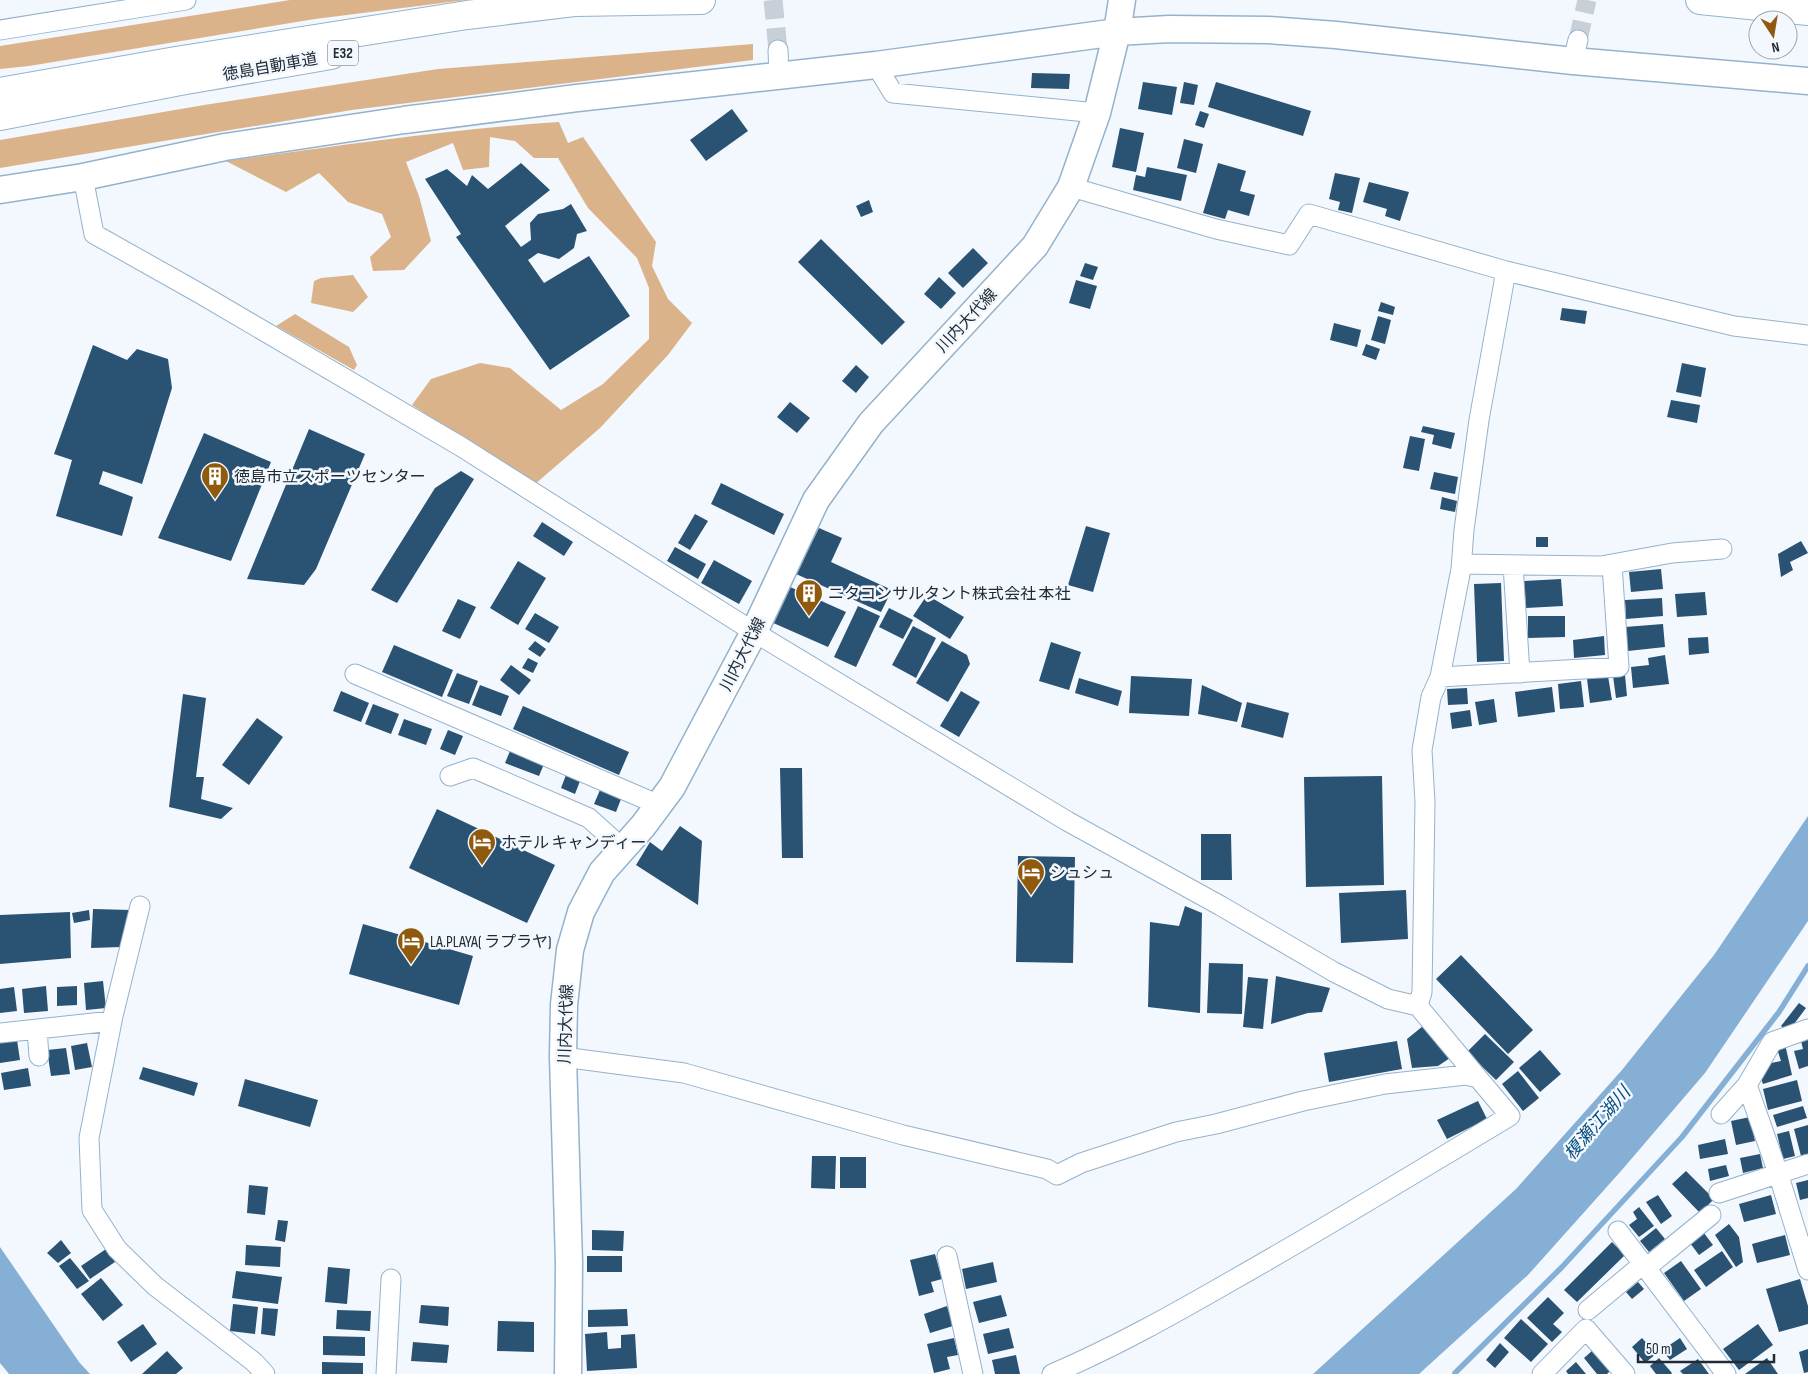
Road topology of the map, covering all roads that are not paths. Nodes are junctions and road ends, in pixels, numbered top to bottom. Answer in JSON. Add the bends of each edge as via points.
{"nodes":[{"id":1,"x":186,"y":0,"type":"edge"},
{"id":2,"x":695,"y":0,"type":"edge"},
{"id":3,"x":1122,"y":0,"type":"edge"},
{"id":4,"x":1700,"y":0,"type":"edge"},
{"id":5,"x":1808,"y":11,"type":"edge"},
{"id":6,"x":0,"y":30,"type":"edge"},
{"id":7,"x":1117,"y":32,"type":"junction"},
{"id":8,"x":876,"y":65,"type":"junction"},
{"id":9,"x":1808,"y":81,"type":"edge"},
{"id":10,"x":0,"y":92,"type":"edge"},
{"id":11,"x":1097,"y":113,"type":"junction"},
{"id":12,"x":0,"y":116,"type":"edge"},
{"id":13,"x":83,"y":177,"type":"junction"},
{"id":14,"x":1071,"y":187,"type":"junction"},
{"id":15,"x":0,"y":190,"type":"edge"},
{"id":16,"x":1506,"y":271,"type":"junction"},
{"id":17,"x":1808,"y":335,"type":"edge"},
{"id":18,"x":1722,"y":549,"type":"dead end"},
{"id":19,"x":1462,"y":564,"type":"junction"},
{"id":20,"x":1612,"y":564,"type":"junction"},
{"id":21,"x":1513,"y":565,"type":"junction"},
{"id":22,"x":754,"y":632,"type":"junction"},
{"id":23,"x":1520,"y":673,"type":"junction"},
{"id":24,"x":355,"y":674,"type":"dead end"},
{"id":25,"x":1440,"y":677,"type":"junction"},
{"id":26,"x":450,"y":776,"type":"dead end"},
{"id":27,"x":659,"y":805,"type":"junction"},
{"id":28,"x":622,"y":849,"type":"junction"},
{"id":29,"x":140,"y":906,"type":"dead end"},
{"id":30,"x":1418,"y":1006,"type":"junction"},
{"id":31,"x":112,"y":1021,"type":"junction"},
{"id":32,"x":37,"y":1029,"type":"junction"},
{"id":33,"x":1808,"y":1029,"type":"edge"},
{"id":34,"x":0,"y":1033,"type":"edge"},
{"id":35,"x":40,"y":1056,"type":"dead end"},
{"id":36,"x":563,"y":1057,"type":"junction"},
{"id":37,"x":1478,"y":1078,"type":"junction"},
{"id":38,"x":1748,"y":1085,"type":"junction"},
{"id":39,"x":1721,"y":1114,"type":"dead end"},
{"id":40,"x":1808,"y":1164,"type":"edge"},
{"id":41,"x":1778,"y":1173,"type":"junction"},
{"id":42,"x":1720,"y":1193,"type":"dead end"},
{"id":43,"x":1711,"y":1214,"type":"dead end"},
{"id":44,"x":1618,"y":1232,"type":"dead end"},
{"id":45,"x":947,"y":1256,"type":"dead end"},
{"id":46,"x":1645,"y":1266,"type":"junction"},
{"id":47,"x":1808,"y":1270,"type":"edge"},
{"id":48,"x":391,"y":1279,"type":"dead end"},
{"id":49,"x":1588,"y":1310,"type":"dead end"},
{"id":50,"x":265,"y":1374,"type":"edge"},
{"id":51,"x":386,"y":1374,"type":"edge"},
{"id":52,"x":568,"y":1374,"type":"edge"},
{"id":53,"x":973,"y":1374,"type":"edge"},
{"id":54,"x":1052,"y":1374,"type":"edge"},
{"id":55,"x":1542,"y":1374,"type":"edge"},
{"id":56,"x":1625,"y":1374,"type":"edge"},
{"id":57,"x":1726,"y":1374,"type":"edge"}],
"edges":[{"from":1,"to":6,"type":"street"},
{"from":2,"to":10,"type":"highway","name":"徳島自動車道","number":"E32","via":[[574,2],[467,15]]},
{"from":2,"to":12,"type":"highway","name":"徳島自動車道","number":"E32","via":[[471,32],[180,81]]},
{"from":3,"to":7,"type":"street","name":"川内大代線"},
{"from":4,"to":5,"type":"highway"},
{"from":7,"to":8,"type":"street"},
{"from":7,"to":9,"type":"street","via":[[1268,30],[1576,51]]},
{"from":7,"to":11,"type":"street","name":"川内大代線"},
{"from":8,"to":11,"type":"street","via":[[893,93]]},
{"from":8,"to":13,"type":"street","via":[[778,62],[577,98],[226,147]]},
{"from":11,"to":14,"type":"street","name":"川内大代線"},
{"from":13,"to":15,"type":"street"},
{"from":13,"to":22,"type":"street","via":[[94,234],[460,446]]},
{"from":14,"to":16,"type":"street","via":[[1216,229],[1289,245],[1310,214]]},
{"from":14,"to":22,"type":"street","name":"川内大代線","via":[[1034,246],[871,423],[816,500]]},
{"from":16,"to":17,"type":"street","via":[[1734,326]]},
{"from":16,"to":19,"type":"street","via":[[1479,420]]},
{"from":18,"to":20,"type":"street","via":[[1672,553]]},
{"from":19,"to":21,"type":"street"},
{"from":19,"to":25,"type":"street"},
{"from":20,"to":21,"type":"street"},
{"from":20,"to":23,"type":"street","via":[[1619,667]]},
{"from":21,"to":23,"type":"street"},
{"from":22,"to":27,"type":"street","name":"川内大代線","via":[[672,788]]},
{"from":22,"to":30,"type":"street","via":[[1067,821],[1334,972],[1388,999]]},
{"from":23,"to":25,"type":"street"},
{"from":24,"to":27,"type":"street"},
{"from":25,"to":30,"type":"street","via":[[1431,697],[1422,750],[1425,802],[1422,992]]},
{"from":26,"to":28,"type":"street","via":[[473,768],[590,818]]},
{"from":27,"to":28,"type":"street","name":"川内大代線"},
{"from":28,"to":36,"type":"street","name":"川内大代線","via":[[602,872],[581,912],[572,943],[564,1005]]},
{"from":29,"to":31,"type":"street"},
{"from":30,"to":37,"type":"street"},
{"from":31,"to":32,"type":"street"},
{"from":31,"to":50,"type":"street","via":[[89,1138],[92,1210],[117,1248],[156,1286]]},
{"from":32,"to":34,"type":"street"},
{"from":32,"to":35,"type":"street"},
{"from":33,"to":38,"type":"street","via":[[1772,1042]]},
{"from":36,"to":37,"type":"street","via":[[684,1073],[903,1135],[1047,1169],[1057,1175],[1081,1163],[1176,1132],[1303,1101],[1385,1084],[1466,1075]]},
{"from":36,"to":52,"type":"street","name":"川内大代線","via":[[569,1263]]},
{"from":37,"to":54,"type":"street","via":[[1510,1116],[1159,1323]]},
{"from":38,"to":39,"type":"street"},
{"from":38,"to":41,"type":"street"},
{"from":40,"to":41,"type":"street"},
{"from":41,"to":42,"type":"street"},
{"from":41,"to":47,"type":"street"},
{"from":43,"to":46,"type":"street"},
{"from":44,"to":46,"type":"street"},
{"from":45,"to":53,"type":"street"},
{"from":46,"to":49,"type":"street"},
{"from":46,"to":57,"type":"street"},
{"from":48,"to":51,"type":"street"},
{"from":55,"to":56,"type":"street","via":[[1586,1329]]}]}
